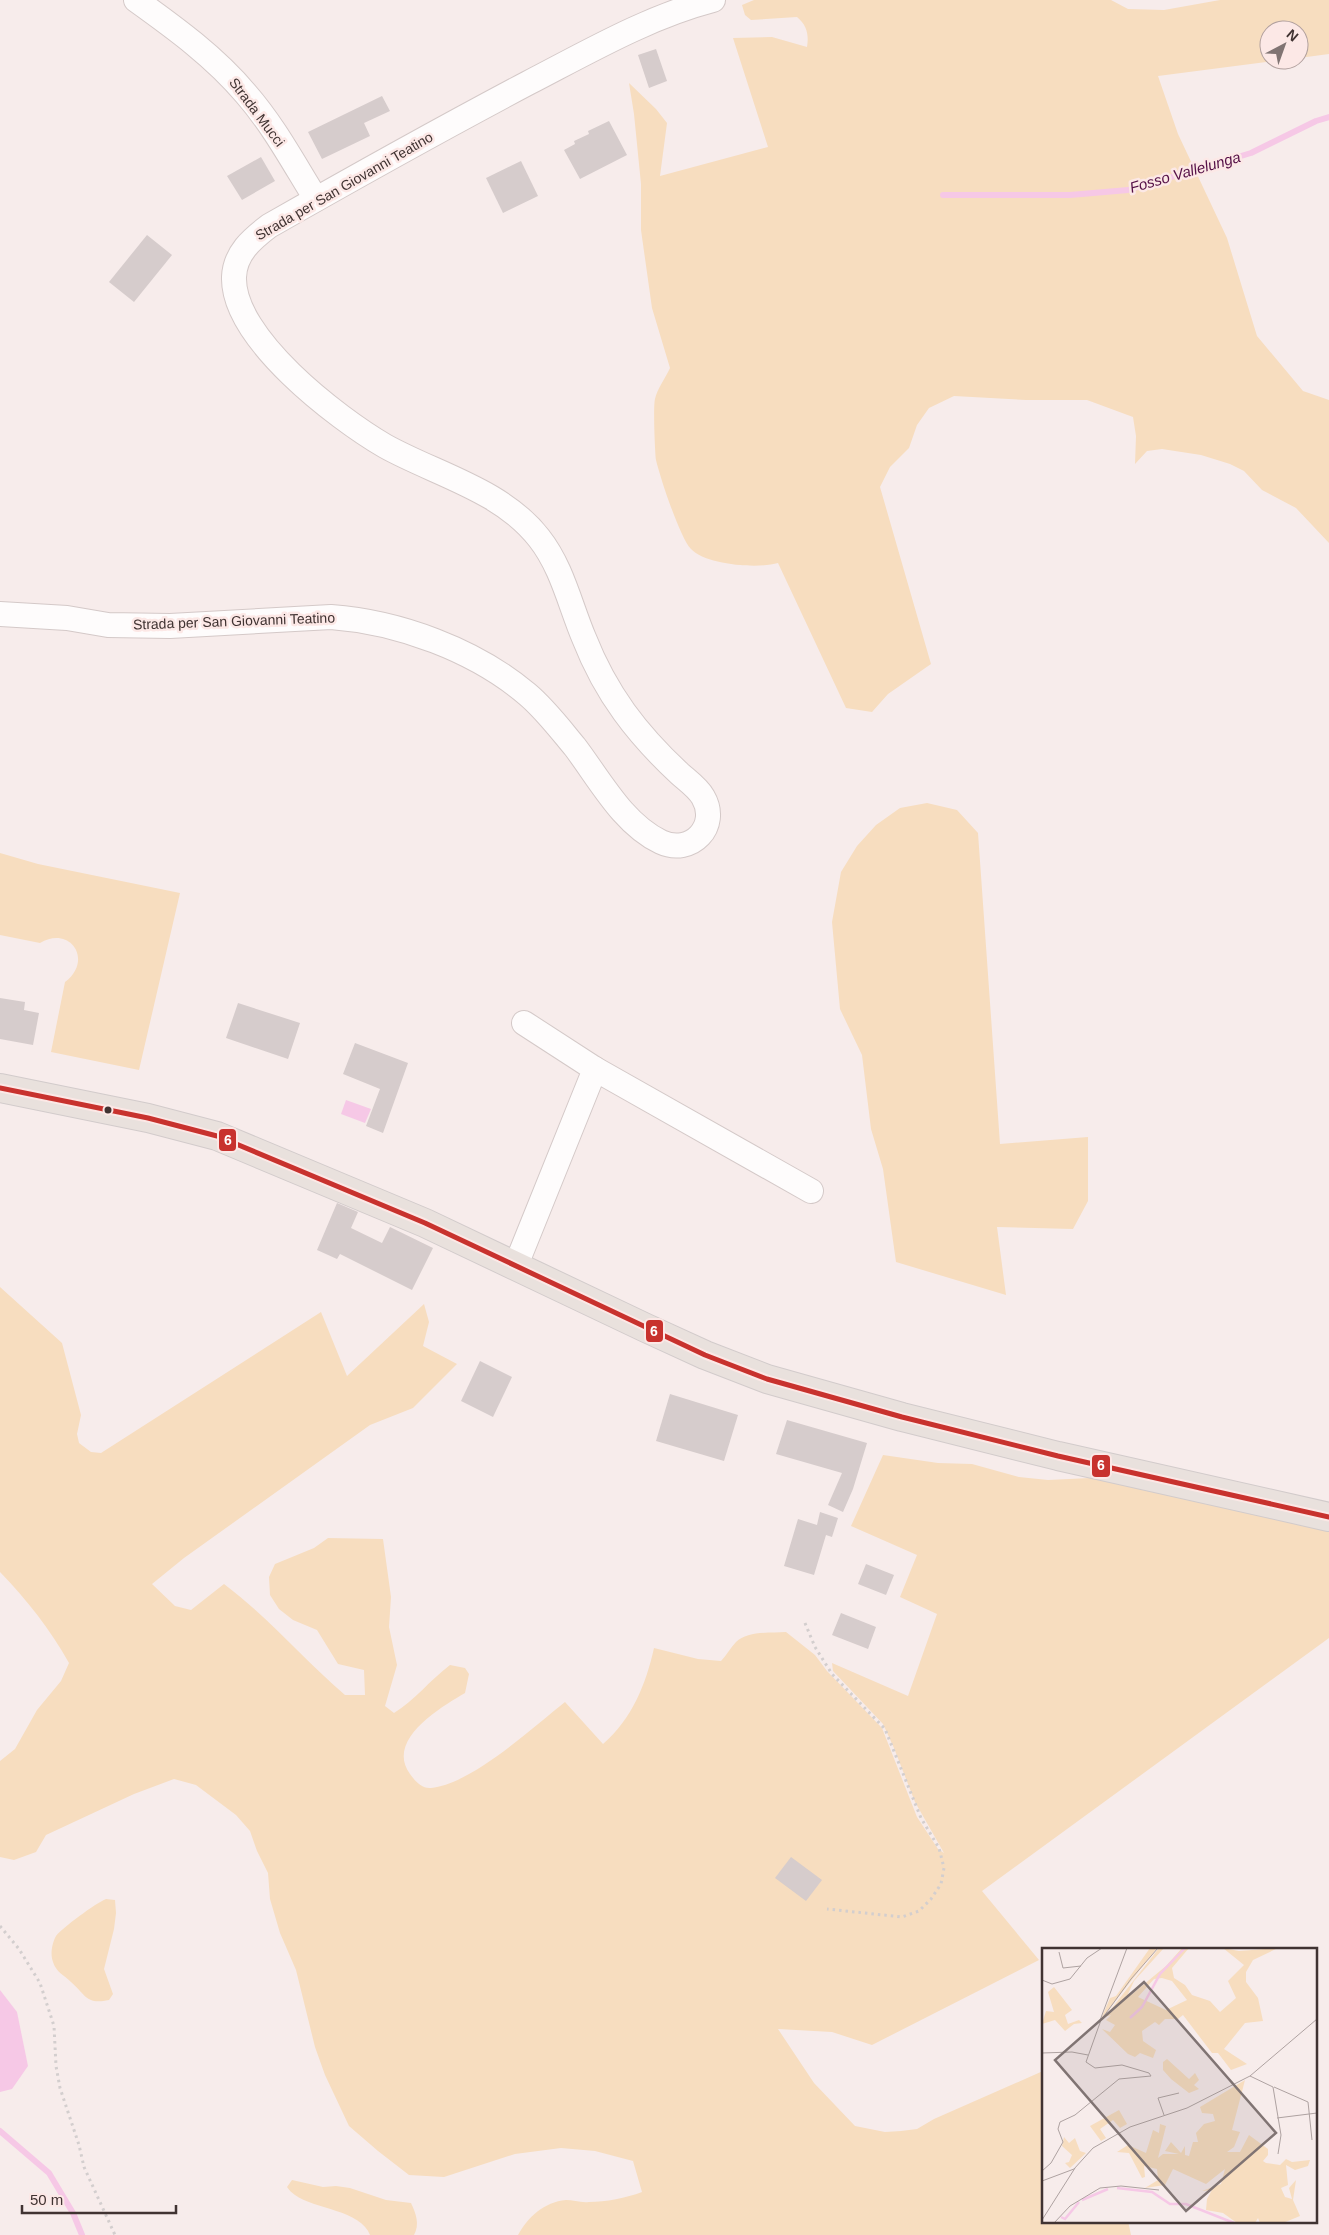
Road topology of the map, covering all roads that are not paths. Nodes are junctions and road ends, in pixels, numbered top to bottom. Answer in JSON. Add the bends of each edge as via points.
{"nodes":[{"id":1,"x":136,"y":0,"type":"edge"},
{"id":2,"x":714,"y":0,"type":"edge"},
{"id":3,"x":654,"y":10,"type":"edge"},
{"id":4,"x":316,"y":199,"type":"junction"},
{"id":5,"x":0,"y":614,"type":"edge"},
{"id":6,"x":524,"y":1023,"type":"dead end"},
{"id":7,"x":595,"y":1069,"type":"junction"},
{"id":8,"x":0,"y":1088,"type":"edge"},
{"id":9,"x":811,"y":1191,"type":"dead end"},
{"id":10,"x":516,"y":1265,"type":"junction"},
{"id":11,"x":1329,"y":1517,"type":"edge"}],
"edges":[{"from":1,"to":4,"type":"street","name":"Strada Mucci","via":[[212,59],[247,95]]},
{"from":2,"to":3,"type":"street","name":"Strada per San Giovanni Teatino"},
{"from":3,"to":4,"type":"street","name":"Strada per San Giovanni Teatino"},
{"from":4,"to":5,"type":"street","name":"Strada per San Giovanni Teatino","via":[[250,240],[243,251],[234,276],[240,304],[247,318],[282,366],[327,406],[386,446],[493,499],[538,536],[549,552],[584,640],[612,695],[651,747],[703,795],[708,816],[705,830],[694,841],[671,846],[644,832],[530,696],[448,647],[402,629],[332,617],[170,626],[108,625],[67,618]]},
{"from":6,"to":7,"type":"street"},
{"from":7,"to":9,"type":"street"},
{"from":7,"to":10,"type":"street"},
{"from":8,"to":10,"type":"main road","via":[[148,1118],[217,1136],[425,1223]]},
{"from":10,"to":11,"type":"main road","via":[[654,1332],[767,1379],[1058,1456]]}]}
